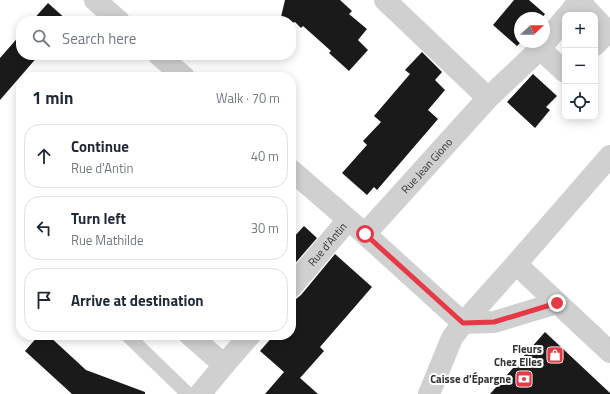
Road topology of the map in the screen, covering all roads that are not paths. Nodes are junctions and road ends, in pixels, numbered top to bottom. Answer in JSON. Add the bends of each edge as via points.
{"nodes":[{"id":1,"x":95,"y":0,"type":"edge"},
{"id":2,"x":385,"y":0,"type":"edge"},
{"id":3,"x":570,"y":12,"type":"edge"},
{"id":4,"x":589,"y":12,"type":"edge"},
{"id":5,"x":113,"y":16,"type":"edge"},
{"id":6,"x":598,"y":21,"type":"edge"},
{"id":7,"x":562,"y":22,"type":"edge"},
{"id":8,"x":598,"y":42,"type":"edge"},
{"id":9,"x":540,"y":49,"type":"junction"},
{"id":10,"x":165,"y":60,"type":"edge"},
{"id":11,"x":562,"y":69,"type":"edge"},
{"id":12,"x":178,"y":72,"type":"edge"},
{"id":13,"x":488,"y":98,"type":"junction"},
{"id":14,"x":610,"y":156,"type":"edge"},
{"id":15,"x":296,"y":174,"type":"edge"},
{"id":16,"x":348,"y":220,"type":"junction"},
{"id":17,"x":365,"y":234,"type":"junction"},
{"id":18,"x":516,"y":264,"type":"junction"},
{"id":19,"x":296,"y":281,"type":"edge"},
{"id":20,"x":557,"y":303,"type":"junction"},
{"id":21,"x":463,"y":323,"type":"junction"},
{"id":22,"x":132,"y":340,"type":"edge"},
{"id":23,"x":196,"y":340,"type":"edge"},
{"id":24,"x":246,"y":340,"type":"edge"},
{"id":25,"x":610,"y":352,"type":"edge"},
{"id":26,"x":224,"y":365,"type":"junction"},
{"id":27,"x":188,"y":394,"type":"edge"},
{"id":28,"x":200,"y":394,"type":"edge"},
{"id":29,"x":429,"y":394,"type":"edge"}],
"edges":[{"from":1,"to":5,"type":"street"},
{"from":2,"to":13,"type":"street"},
{"from":3,"to":4,"type":"street","via":[[579,1]]},
{"from":6,"to":8,"type":"street","via":[[608,32]]},
{"from":7,"to":9,"type":"street","name":"Rue Jean Giono"},
{"from":9,"to":11,"type":"street"},
{"from":9,"to":13,"type":"street","name":"Rue Jean Giono"},
{"from":10,"to":12,"type":"street"},
{"from":13,"to":17,"type":"street","name":"Rue Jean Giono"},
{"from":14,"to":18,"type":"street"},
{"from":15,"to":16,"type":"street","name":"Rue d'Antin"},
{"from":16,"to":17,"type":"street","name":"Rue d'Antin"},
{"from":16,"to":19,"type":"street","name":"Rue d'Antin"},
{"from":17,"to":21,"type":"street","name":"Rue d'Antin"},
{"from":18,"to":20,"type":"street"},
{"from":18,"to":21,"type":"street"},
{"from":20,"to":21,"type":"street","via":[[494,322]]},
{"from":20,"to":25,"type":"street"},
{"from":21,"to":29,"type":"street","via":[[452,338]]},
{"from":22,"to":27,"type":"lane"},
{"from":23,"to":26,"type":"street"},
{"from":24,"to":26,"type":"street"},
{"from":26,"to":28,"type":"street"}]}
